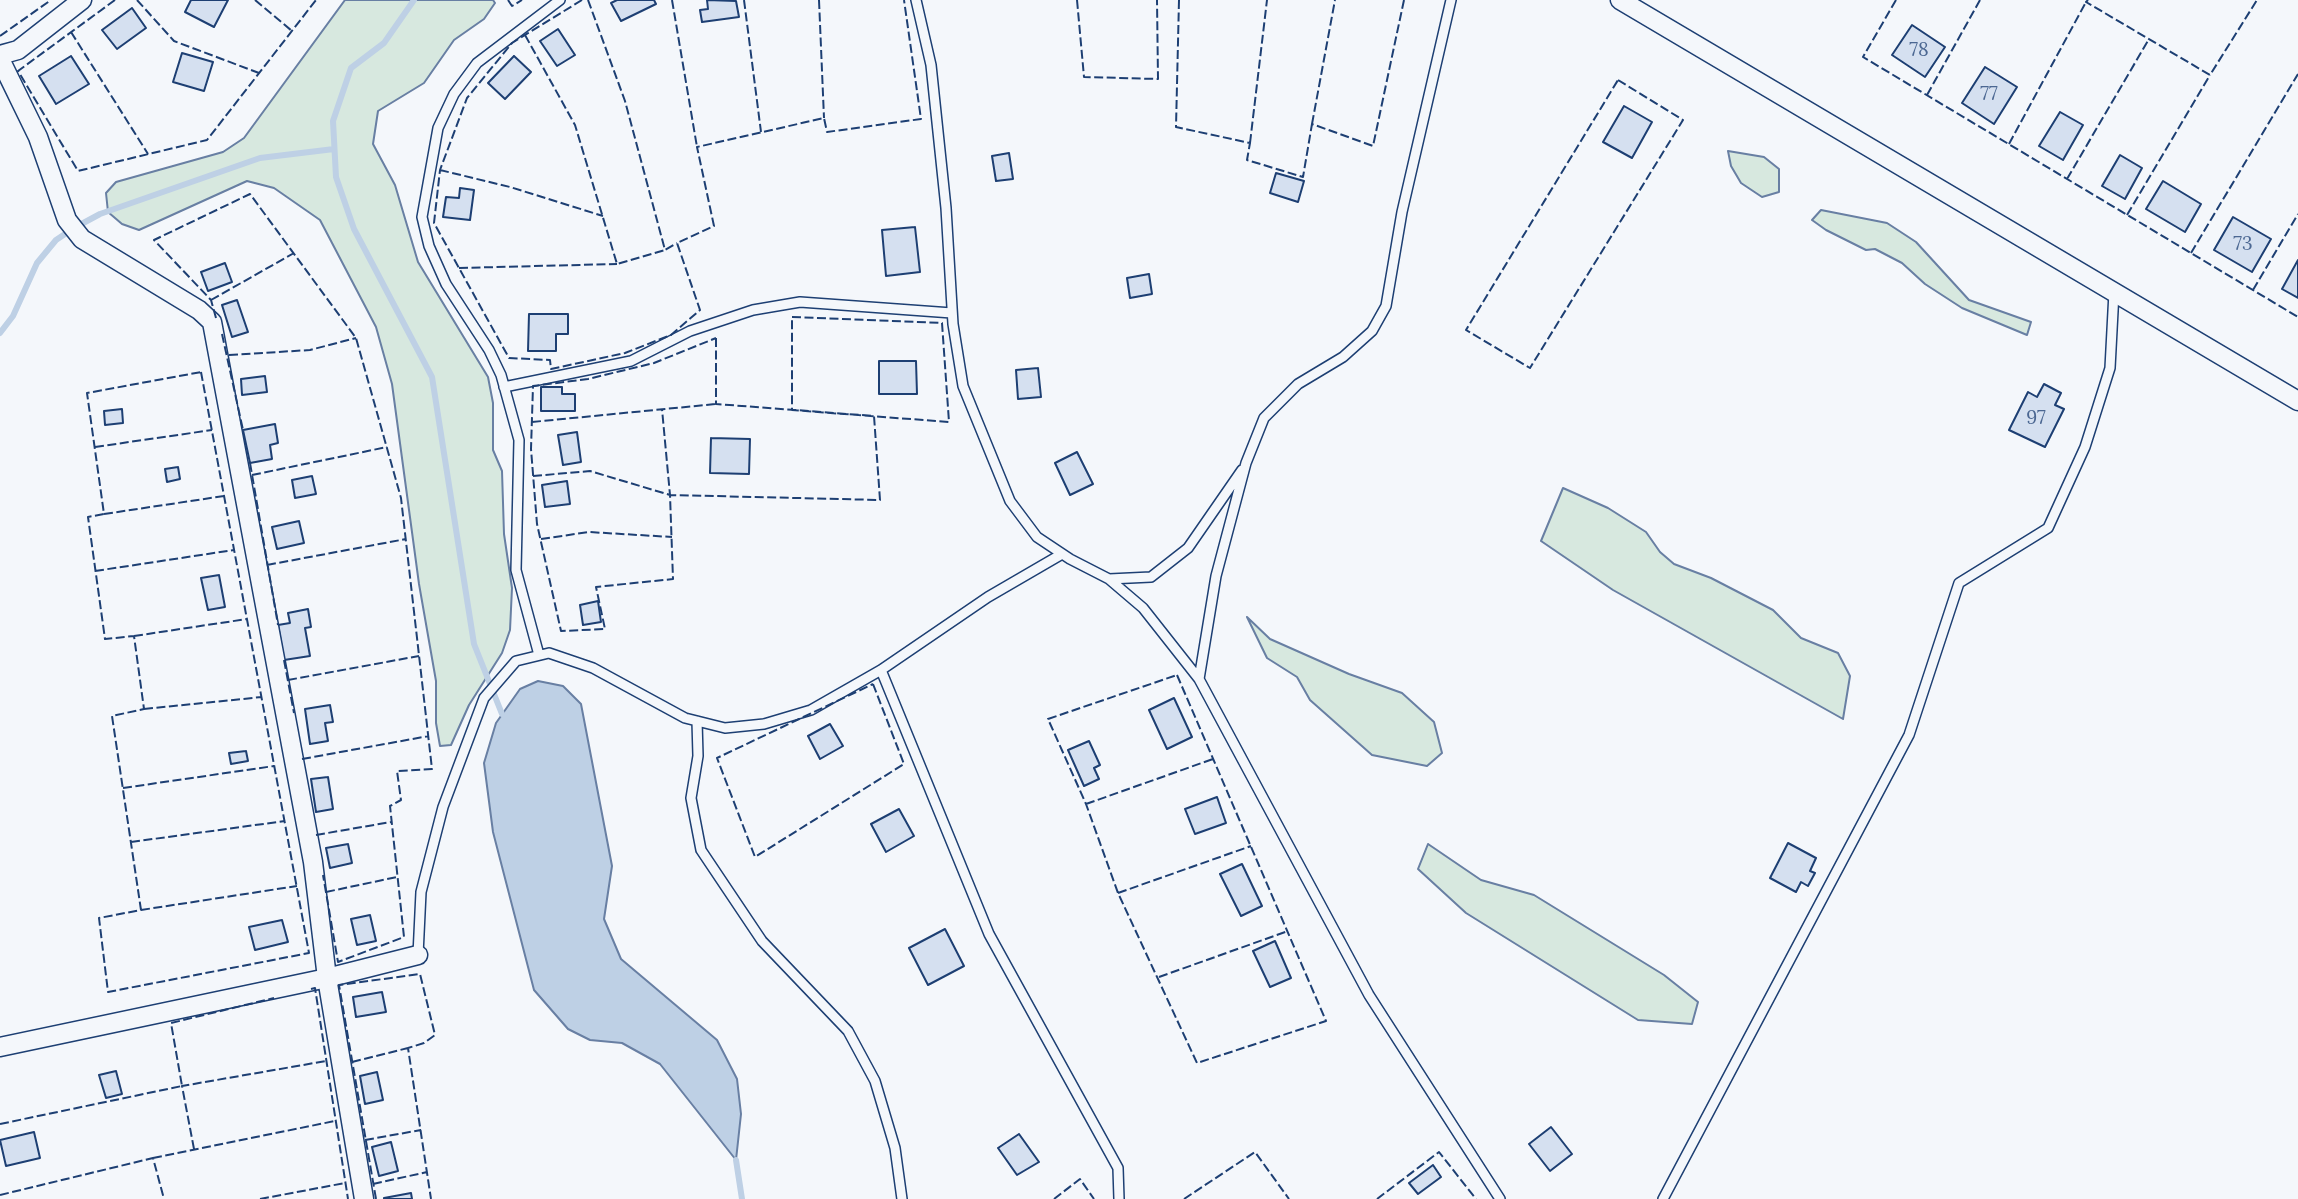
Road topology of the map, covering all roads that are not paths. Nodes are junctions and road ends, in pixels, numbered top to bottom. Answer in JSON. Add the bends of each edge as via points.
{"nodes":[{"id":1,"x":82,"y":0,"type":"edge"},
{"id":2,"x":559,"y":0,"type":"edge"},
{"id":3,"x":916,"y":0,"type":"edge"},
{"id":4,"x":1451,"y":0,"type":"edge"},
{"id":5,"x":1620,"y":0,"type":"edge"},
{"id":6,"x":0,"y":57,"type":"edge"},
{"id":7,"x":2114,"y":292,"type":"junction"},
{"id":8,"x":952,"y":313,"type":"junction"},
{"id":9,"x":504,"y":387,"type":"junction"},
{"id":10,"x":2298,"y":401,"type":"edge"},
{"id":11,"x":1246,"y":463,"type":"junction"},
{"id":12,"x":1062,"y":554,"type":"junction"},
{"id":13,"x":1109,"y":579,"type":"junction"},
{"id":14,"x":539,"y":655,"type":"junction"},
{"id":15,"x":881,"y":670,"type":"junction"},
{"id":16,"x":1199,"y":679,"type":"junction"},
{"id":17,"x":697,"y":721,"type":"junction"},
{"id":18,"x":418,"y":955,"type":"joint"},
{"id":19,"x":327,"y":978,"type":"junction"},
{"id":20,"x":0,"y":1047,"type":"edge"},
{"id":21,"x":364,"y":1199,"type":"edge"},
{"id":22,"x":902,"y":1199,"type":"edge"},
{"id":23,"x":1119,"y":1199,"type":"edge"},
{"id":24,"x":1500,"y":1199,"type":"edge"},
{"id":25,"x":1663,"y":1199,"type":"edge"}],
"edges":[{"from":1,"to":6,"type":"street","via":[[18,50]]},
{"from":2,"to":9,"type":"lane","via":[[477,63],[454,94],[438,128],[422,217],[429,247],[446,284],[489,350]]},
{"from":3,"to":8,"type":"lane","via":[[931,65]]},
{"from":4,"to":11,"type":"lane","via":[[1402,212],[1386,306],[1372,331],[1343,357],[1298,384],[1264,418]]},
{"from":5,"to":7,"type":"street"},
{"from":6,"to":19,"type":"street","via":[[38,137],[67,220],[82,239],[212,322],[313,862]]},
{"from":7,"to":10,"type":"street"},
{"from":7,"to":25,"type":"lane","via":[[2110,368],[2085,447],[2048,528],[1959,583],[1909,735]]},
{"from":8,"to":9,"type":"lane","via":[[800,302],[753,310],[690,331],[631,361]]},
{"from":8,"to":12,"type":"lane","via":[[963,386],[1010,501],[1037,537]]},
{"from":9,"to":14,"type":"lane","via":[[519,440],[516,570]]},
{"from":11,"to":13,"type":"lane","via":[[1188,548],[1152,577]]},
{"from":11,"to":16,"type":"lane","via":[[1216,576]]},
{"from":12,"to":13,"type":"lane"},
{"from":12,"to":15,"type":"lane","via":[[988,597]]},
{"from":13,"to":16,"type":"lane","via":[[1143,608]]},
{"from":14,"to":17,"type":"lane","via":[[549,653],[593,668]]},
{"from":14,"to":18,"type":"lane","via":[[516,661],[484,698],[443,807],[421,892]]},
{"from":15,"to":17,"type":"lane","via":[[811,710],[764,724],[725,728]]},
{"from":15,"to":23,"type":"lane","via":[[989,934],[1118,1168]]},
{"from":16,"to":24,"type":"lane","via":[[1369,995]]},
{"from":17,"to":22,"type":"lane","via":[[698,756],[691,798],[701,850],[762,941],[848,1031],[874,1081],[895,1148]]},
{"from":18,"to":19,"type":"street"},
{"from":19,"to":20,"type":"street"},
{"from":19,"to":21,"type":"street"}]}
